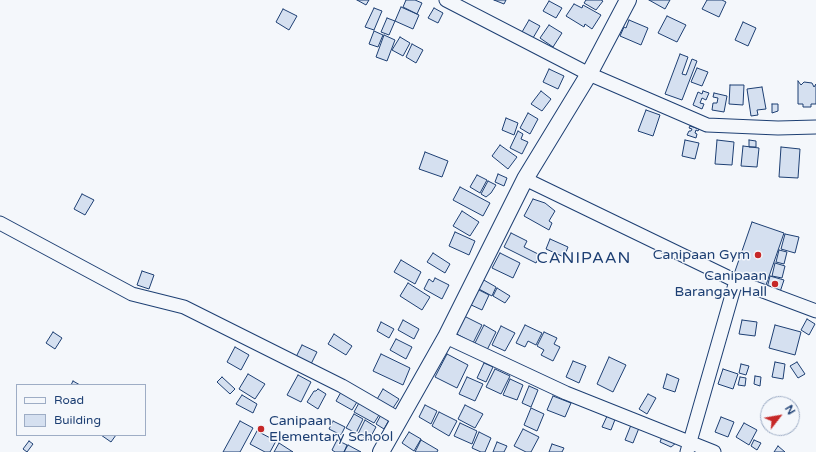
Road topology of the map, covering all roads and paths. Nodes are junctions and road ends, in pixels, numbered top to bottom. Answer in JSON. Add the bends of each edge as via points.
{"nodes":[{"id":1,"x":446,"y":0,"type":"edge"},
{"id":2,"x":628,"y":0,"type":"edge"},
{"id":3,"x":589,"y":74,"type":"junction"},
{"id":4,"x":816,"y":127,"type":"edge"},
{"id":5,"x":525,"y":179,"type":"junction"},
{"id":6,"x":0,"y":223,"type":"edge"},
{"id":7,"x":736,"y":281,"type":"junction"},
{"id":8,"x":816,"y":311,"type":"edge"},
{"id":9,"x":446,"y":337,"type":"junction"},
{"id":10,"x":399,"y":419,"type":"junction"},
{"id":11,"x":689,"y":448,"type":"edge"},
{"id":12,"x":380,"y":452,"type":"edge"},
{"id":13,"x":714,"y":452,"type":"edge"}],
"edges":[{"from":1,"to":3,"type":"street"},
{"from":2,"to":3,"type":"main road"},
{"from":3,"to":4,"type":"street","via":[[707,125]]},
{"from":3,"to":5,"type":"main road"},
{"from":5,"to":7,"type":"street"},
{"from":5,"to":9,"type":"main road"},
{"from":6,"to":10,"type":"street","via":[[132,294],[184,307],[342,386]]},
{"from":7,"to":8,"type":"street"},
{"from":7,"to":11,"type":"street"},
{"from":9,"to":10,"type":"main road"},
{"from":9,"to":11,"type":"street"},
{"from":10,"to":12,"type":"main road"},
{"from":11,"to":13,"type":"street"}]}
